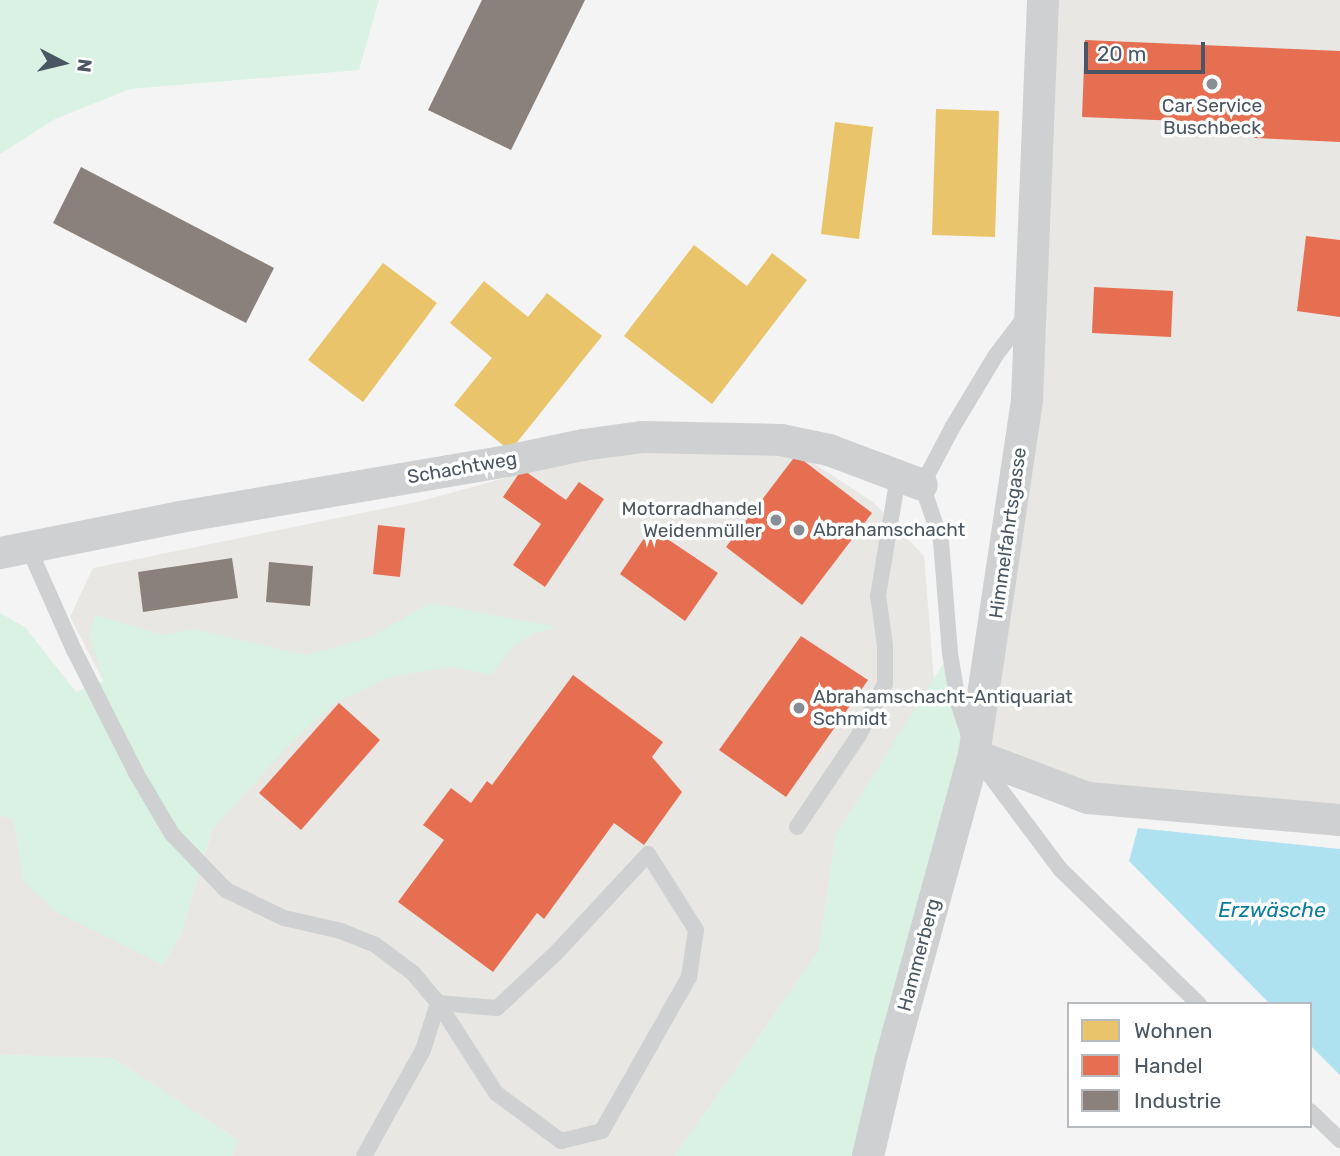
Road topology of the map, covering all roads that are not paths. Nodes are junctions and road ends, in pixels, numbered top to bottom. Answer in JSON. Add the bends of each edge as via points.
{"nodes":[{"id":1,"x":1042,"y":0,"type":"edge"},
{"id":2,"x":1031,"y":310,"type":"junction"},
{"id":3,"x":910,"y":481,"type":"junction"},
{"id":4,"x":15,"y":551,"type":"edge"},
{"id":5,"x":974,"y":755,"type":"junction"},
{"id":6,"x":1340,"y":820,"type":"edge"},
{"id":7,"x":797,"y":827,"type":"dead end"},
{"id":8,"x":1197,"y":1002,"type":"edge"},
{"id":9,"x":438,"y":1003,"type":"junction"},
{"id":10,"x":1312,"y":1113,"type":"edge"},
{"id":11,"x":1340,"y":1140,"type":"edge"},
{"id":12,"x":363,"y":1156,"type":"edge"},
{"id":13,"x":868,"y":1156,"type":"edge"}],
"edges":[{"from":1,"to":2,"type":"street","name":"Himmelfahrtsgasse"},
{"from":2,"to":3,"type":"lane","via":[[996,355],[952,428]]},
{"from":2,"to":5,"type":"street","name":"Himmelfahrtsgasse","via":[[1027,399]]},
{"from":3,"to":4,"type":"street","name":"Schachtweg","via":[[829,450],[781,440],[643,437],[180,517]]},
{"from":3,"to":5,"type":"lane","via":[[941,541],[950,653]]},
{"from":3,"to":7,"type":"lane","via":[[878,596],[885,684],[859,735]]},
{"from":4,"to":9,"type":"lane","via":[[172,834],[226,890],[284,918],[374,944],[413,973]]},
{"from":5,"to":6,"type":"street","via":[[1088,798]]},
{"from":5,"to":8,"type":"lane","via":[[1060,869]]},
{"from":5,"to":13,"type":"street","name":"Hammerberg"},
{"from":9,"to":9,"type":"lane","via":[[497,1008],[557,952],[648,854],[696,930],[689,977],[602,1130],[561,1141],[496,1093]]},
{"from":9,"to":12,"type":"lane","via":[[423,1050]]},
{"from":10,"to":11,"type":"lane"}]}
